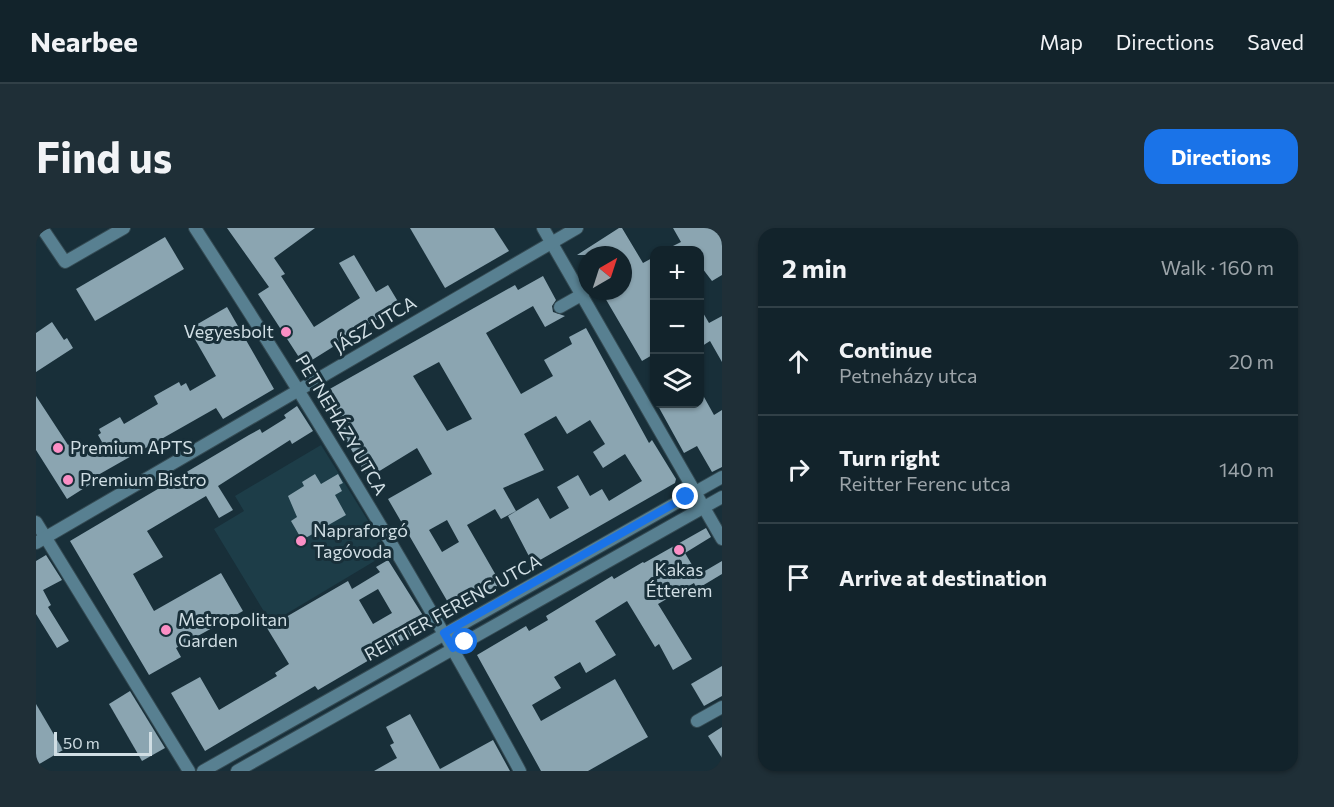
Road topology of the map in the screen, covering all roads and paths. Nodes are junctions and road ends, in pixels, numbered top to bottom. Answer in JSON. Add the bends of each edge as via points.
{"nodes":[{"id":1,"x":42,"y":228,"type":"edge"},
{"id":2,"x":124,"y":228,"type":"edge"},
{"id":3,"x":195,"y":228,"type":"edge"},
{"id":4,"x":543,"y":228,"type":"edge"},
{"id":5,"x":577,"y":228,"type":"edge"},
{"id":6,"x":553,"y":242,"type":"junction"},
{"id":7,"x":578,"y":285,"type":"edge"},
{"id":8,"x":578,"y":297,"type":"edge"},
{"id":9,"x":586,"y":300,"type":"edge"},
{"id":10,"x":560,"y":307,"type":"dead end"},
{"id":11,"x":301,"y":390,"type":"junction"},
{"id":12,"x":722,"y":477,"type":"edge"},
{"id":13,"x":696,"y":492,"type":"junction"},
{"id":14,"x":722,"y":497,"type":"edge"},
{"id":15,"x":704,"y":507,"type":"junction"},
{"id":16,"x":36,"y":522,"type":"edge"},
{"id":17,"x":722,"y":539,"type":"edge"},
{"id":18,"x":41,"y":541,"type":"edge"},
{"id":19,"x":444,"y":633,"type":"junction"},
{"id":20,"x":453,"y":648,"type":"junction"},
{"id":21,"x":722,"y":707,"type":"edge"},
{"id":22,"x":697,"y":721,"type":"dead end"},
{"id":23,"x":189,"y":771,"type":"edge"},
{"id":24,"x":203,"y":771,"type":"edge"},
{"id":25,"x":237,"y":771,"type":"edge"},
{"id":26,"x":520,"y":771,"type":"edge"}],
"edges":[{"from":1,"to":2,"type":"street","via":[[65,262]]},
{"from":3,"to":11,"type":"street","name":"PETNEHÁZY UTCA"},
{"from":4,"to":6,"type":"street"},
{"from":5,"to":6,"type":"street","name":"JÁSZ UTCA"},
{"from":6,"to":7,"type":"street"},
{"from":6,"to":11,"type":"street","name":"JÁSZ UTCA"},
{"from":8,"to":10,"type":"street"},
{"from":9,"to":13,"type":"street"},
{"from":11,"to":18,"type":"street","name":"JÁSZ UTCA"},
{"from":11,"to":19,"type":"street","name":"PETNEHÁZY UTCA"},
{"from":12,"to":13,"type":"street","name":"REITTER FERENC UTCA"},
{"from":13,"to":15,"type":"street"},
{"from":13,"to":19,"type":"street","name":"REITTER FERENC UTCA"},
{"from":14,"to":15,"type":"street","name":"REITTER FERENC UTCA"},
{"from":15,"to":17,"type":"street"},
{"from":15,"to":20,"type":"street","name":"REITTER FERENC UTCA"},
{"from":16,"to":18,"type":"street"},
{"from":18,"to":23,"type":"street"},
{"from":19,"to":20,"type":"street","name":"PETNEHÁZY UTCA"},
{"from":19,"to":24,"type":"street","name":"REITTER FERENC UTCA"},
{"from":20,"to":25,"type":"street","name":"REITTER FERENC UTCA"},
{"from":20,"to":26,"type":"street","name":"PETNEHÁZY UTCA"},
{"from":21,"to":22,"type":"street"}]}
